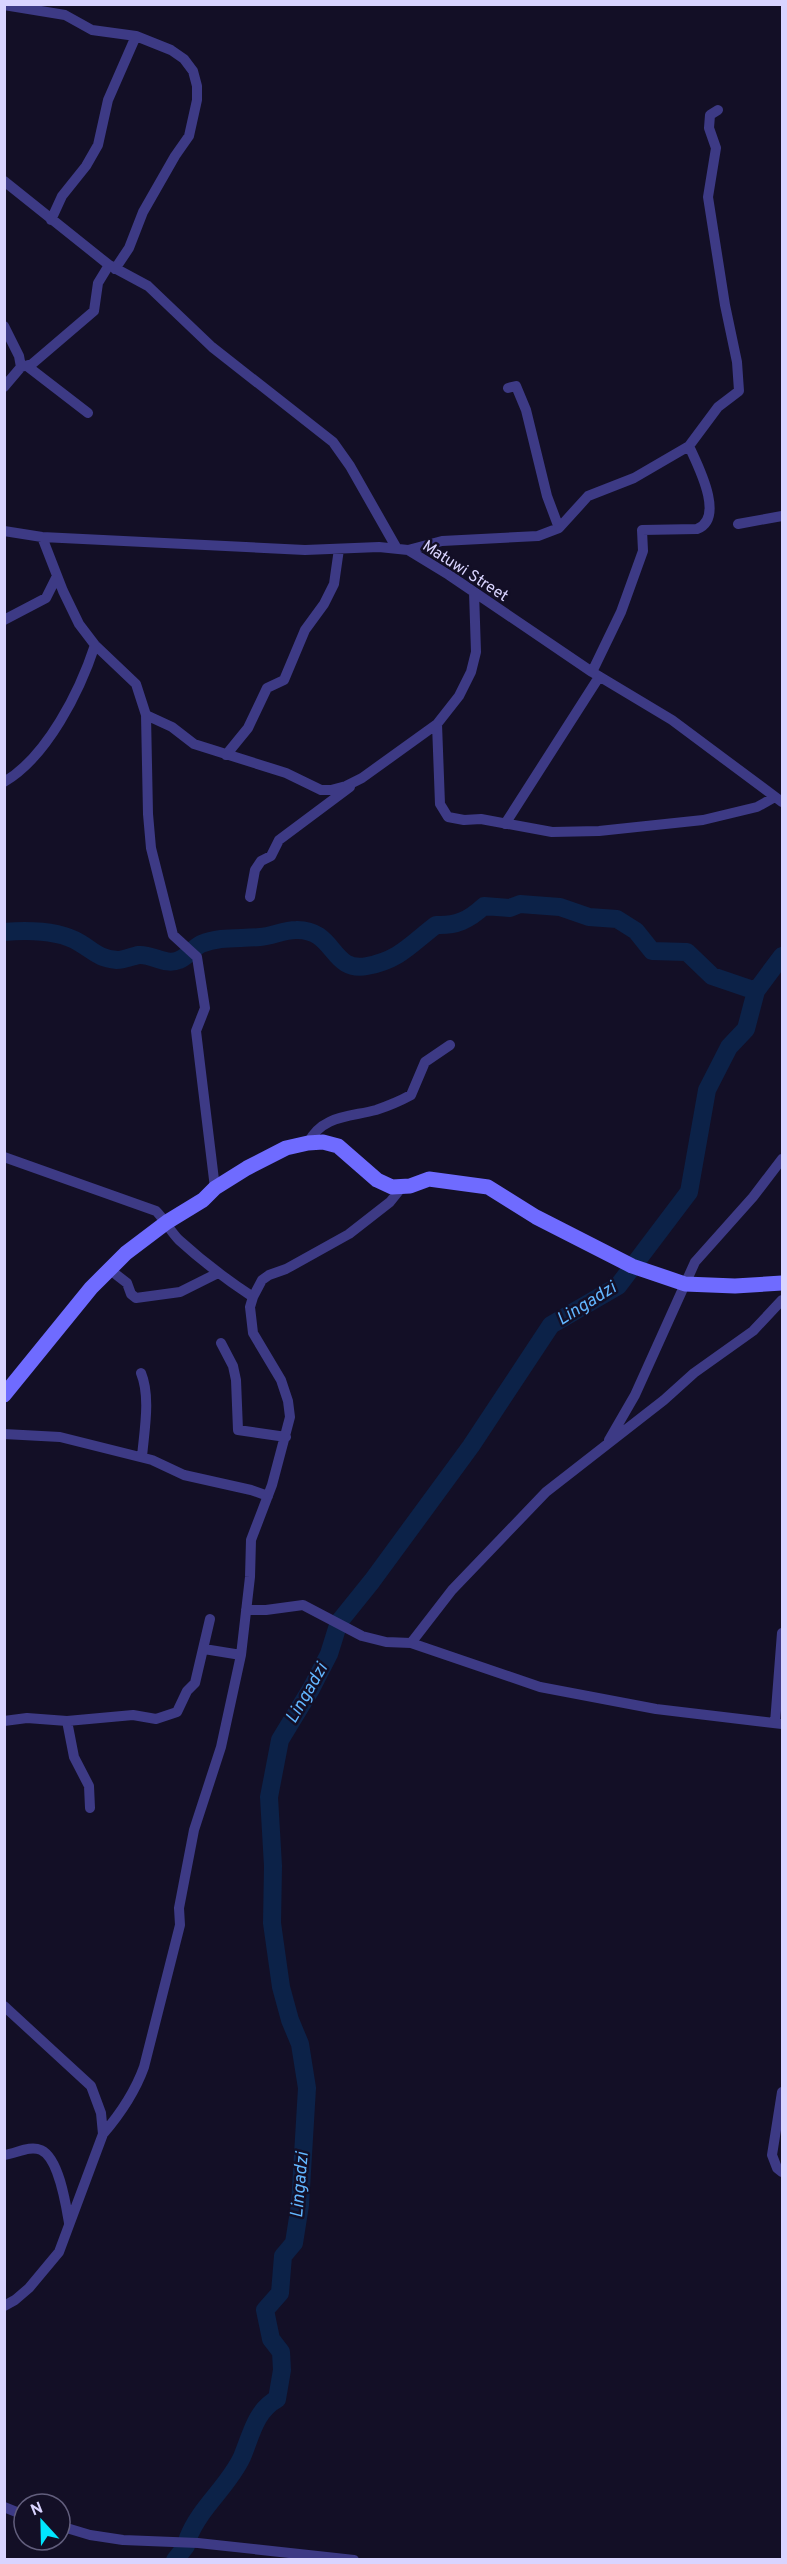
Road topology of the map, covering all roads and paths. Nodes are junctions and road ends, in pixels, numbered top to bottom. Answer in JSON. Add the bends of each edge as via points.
{"nodes":[{"id":1,"x":4,"y":5,"type":"edge"},
{"id":2,"x":136,"y":36,"type":"junction"},
{"id":3,"x":718,"y":110,"type":"dead end"},
{"id":4,"x":4,"y":181,"type":"edge"},
{"id":5,"x":51,"y":220,"type":"junction"},
{"id":6,"x":112,"y":267,"type":"junction"},
{"id":7,"x":4,"y":326,"type":"edge"},
{"id":8,"x":24,"y":367,"type":"junction"},
{"id":9,"x":4,"y":387,"type":"edge"},
{"id":10,"x":508,"y":388,"type":"dead end"},
{"id":11,"x":88,"y":413,"type":"dead end"},
{"id":12,"x":689,"y":446,"type":"junction"},
{"id":13,"x":783,"y":516,"type":"edge"},
{"id":14,"x":738,"y":524,"type":"dead end"},
{"id":15,"x":560,"y":528,"type":"junction"},
{"id":16,"x":4,"y":531,"type":"edge"},
{"id":17,"x":42,"y":537,"type":"junction"},
{"id":18,"x":396,"y":547,"type":"junction"},
{"id":19,"x":339,"y":549,"type":"junction"},
{"id":20,"x":408,"y":550,"type":"junction"},
{"id":21,"x":57,"y":576,"type":"junction"},
{"id":22,"x":474,"y":592,"type":"junction"},
{"id":23,"x":4,"y":620,"type":"edge"},
{"id":24,"x":95,"y":645,"type":"junction"},
{"id":25,"x":596,"y":675,"type":"junction"},
{"id":26,"x":146,"y":715,"type":"junction"},
{"id":27,"x":437,"y":724,"type":"junction"},
{"id":28,"x":226,"y":755,"type":"junction"},
{"id":29,"x":362,"y":778,"type":"junction"},
{"id":30,"x":4,"y":782,"type":"edge"},
{"id":31,"x":779,"y":800,"type":"edge"},
{"id":32,"x":505,"y":824,"type":"junction"},
{"id":33,"x":250,"y":897,"type":"dead end"},
{"id":34,"x":450,"y":1045,"type":"dead end"},
{"id":35,"x":308,"y":1143,"type":"junction"},
{"id":36,"x":4,"y":1157,"type":"edge"},
{"id":37,"x":783,"y":1159,"type":"edge"},
{"id":38,"x":402,"y":1187,"type":"junction"},
{"id":39,"x":215,"y":1188,"type":"junction"},
{"id":40,"x":167,"y":1222,"type":"junction"},
{"id":41,"x":109,"y":1269,"type":"junction"},
{"id":42,"x":218,"y":1273,"type":"junction"},
{"id":43,"x":783,"y":1283,"type":"edge"},
{"id":44,"x":685,"y":1284,"type":"junction"},
{"id":45,"x":253,"y":1297,"type":"junction"},
{"id":46,"x":783,"y":1300,"type":"edge"},
{"id":47,"x":221,"y":1343,"type":"dead end"},
{"id":48,"x":141,"y":1373,"type":"dead end"},
{"id":49,"x":4,"y":1395,"type":"edge"},
{"id":50,"x":4,"y":1434,"type":"edge"},
{"id":51,"x":286,"y":1437,"type":"junction"},
{"id":52,"x":607,"y":1444,"type":"junction"},
{"id":53,"x":142,"y":1457,"type":"junction"},
{"id":54,"x":268,"y":1496,"type":"junction"},
{"id":55,"x":246,"y":1610,"type":"junction"},
{"id":56,"x":210,"y":1619,"type":"dead end"},
{"id":57,"x":783,"y":1633,"type":"edge"},
{"id":58,"x":411,"y":1643,"type":"junction"},
{"id":59,"x":204,"y":1649,"type":"junction"},
{"id":60,"x":241,"y":1655,"type":"junction"},
{"id":61,"x":4,"y":1721,"type":"edge"},
{"id":62,"x":67,"y":1721,"type":"junction"},
{"id":63,"x":779,"y":1723,"type":"edge"},
{"id":64,"x":90,"y":1808,"type":"dead end"},
{"id":65,"x":4,"y":2006,"type":"edge"},
{"id":66,"x":783,"y":2092,"type":"edge"},
{"id":67,"x":103,"y":2134,"type":"junction"},
{"id":68,"x":4,"y":2155,"type":"edge"},
{"id":69,"x":783,"y":2172,"type":"edge"},
{"id":70,"x":70,"y":2226,"type":"junction"},
{"id":71,"x":4,"y":2306,"type":"edge"},
{"id":72,"x":72,"y":2530,"type":"edge"},
{"id":73,"x":281,"y":2556,"type":"edge"},
{"id":74,"x":354,"y":2559,"type":"edge"}],
"edges":[{"from":1,"to":2,"type":"street","via":[[65,15],[92,30]]},
{"from":2,"to":5,"type":"street","via":[[108,100],[98,145],[62,196]]},
{"from":2,"to":6,"type":"street","via":[[184,58],[193,71],[197,100],[189,136],[143,212],[129,248]]},
{"from":3,"to":12,"type":"street","via":[[710,115],[709,128],[716,148],[708,197],[739,391],[718,407]]},
{"from":4,"to":5,"type":"street"},
{"from":5,"to":6,"type":"street"},
{"from":6,"to":8,"type":"street","via":[[98,283],[94,311]]},
{"from":6,"to":18,"type":"street","via":[[148,286],[212,347],[333,442]]},
{"from":7,"to":8,"type":"street"},
{"from":8,"to":9,"type":"street"},
{"from":8,"to":11,"type":"street"},
{"from":10,"to":15,"type":"street","via":[[516,386],[526,410],[547,496]]},
{"from":12,"to":15,"type":"street","via":[[634,478],[588,496]]},
{"from":12,"to":25,"type":"street","via":[[705,483],[709,518],[697,529],[642,530],[643,551]]},
{"from":13,"to":14,"type":"street"},
{"from":15,"to":20,"type":"street","via":[[538,536],[442,541]]},
{"from":16,"to":17,"type":"street","name":"Matuwi Street"},
{"from":17,"to":19,"type":"street","name":"Matuwi Street"},
{"from":17,"to":21,"type":"street"},
{"from":18,"to":19,"type":"street","name":"Matuwi Street"},
{"from":18,"to":20,"type":"street","name":"Matuwi Street"},
{"from":19,"to":28,"type":"street","via":[[334,584],[305,630],[288,674],[267,688],[248,728]]},
{"from":20,"to":22,"type":"street","name":"Matuwi Street"},
{"from":21,"to":23,"type":"street","via":[[46,598]]},
{"from":21,"to":24,"type":"street","via":[[72,610]]},
{"from":22,"to":25,"type":"street","name":"Matuwi Street"},
{"from":22,"to":27,"type":"street","via":[[474,664],[459,696]]},
{"from":24,"to":26,"type":"street","via":[[136,684]]},
{"from":24,"to":30,"type":"street","via":[[80,686],[39,753]]},
{"from":25,"to":31,"type":"street","name":"Matuwi Street","via":[[672,720]]},
{"from":25,"to":32,"type":"street"},
{"from":26,"to":28,"type":"street","via":[[172,727],[188,742]]},
{"from":26,"to":39,"type":"street","via":[[151,848],[173,935],[197,957],[205,1008],[196,1031]]},
{"from":27,"to":29,"type":"street"},
{"from":27,"to":32,"type":"street","via":[[443,812],[455,819]]},
{"from":28,"to":29,"type":"street","via":[[321,790],[346,786]]},
{"from":29,"to":33,"type":"street","via":[[279,840],[271,856],[255,870]]},
{"from":31,"to":32,"type":"street","via":[[703,820],[599,831],[552,832]]},
{"from":34,"to":35,"type":"street","via":[[425,1062],[411,1095],[385,1107],[328,1121],[319,1126]]},
{"from":35,"to":38,"type":"street","via":[[338,1146],[376,1180]]},
{"from":35,"to":39,"type":"street","via":[[280,1151]]},
{"from":36,"to":40,"type":"street","via":[[156,1211]]},
{"from":37,"to":44,"type":"street","via":[[695,1262]]},
{"from":38,"to":44,"type":"street","via":[[438,1179],[488,1187],[536,1217],[632,1266]]},
{"from":38,"to":45,"type":"street","via":[[390,1202],[349,1234],[262,1280]]},
{"from":39,"to":40,"type":"street"},
{"from":40,"to":41,"type":"street"},
{"from":40,"to":42,"type":"street","via":[[178,1239]]},
{"from":41,"to":42,"type":"street","via":[[136,1298],[180,1292]]},
{"from":41,"to":49,"type":"street"},
{"from":42,"to":45,"type":"street"},
{"from":43,"to":44,"type":"street"},
{"from":44,"to":52,"type":"street","via":[[635,1395]]},
{"from":45,"to":51,"type":"street","via":[[253,1333],[281,1380],[288,1401]]},
{"from":46,"to":52,"type":"street","via":[[753,1331],[694,1372]]},
{"from":47,"to":51,"type":"street","via":[[236,1380],[238,1430]]},
{"from":48,"to":53,"type":"street","via":[[145,1418]]},
{"from":50,"to":53,"type":"street","via":[[60,1437]]},
{"from":51,"to":54,"type":"street"},
{"from":52,"to":58,"type":"street","via":[[520,1518],[452,1590]]},
{"from":53,"to":54,"type":"street","via":[[184,1475]]},
{"from":54,"to":55,"type":"street","via":[[251,1540]]},
{"from":55,"to":58,"type":"street","via":[[303,1605],[362,1636]]},
{"from":55,"to":60,"type":"street"},
{"from":56,"to":59,"type":"street"},
{"from":57,"to":63,"type":"street"},
{"from":58,"to":63,"type":"street","via":[[540,1687],[656,1709]]},
{"from":59,"to":60,"type":"street"},
{"from":59,"to":62,"type":"street","via":[[195,1683],[177,1712],[156,1719],[133,1715]]},
{"from":60,"to":67,"type":"street","via":[[221,1747],[194,1830],[179,1908],[180,1925],[144,2067],[128,2101]]},
{"from":61,"to":62,"type":"street"},
{"from":62,"to":64,"type":"street","via":[[74,1757],[89,1786]]},
{"from":65,"to":67,"type":"street","via":[[91,2086],[101,2113]]},
{"from":66,"to":69,"type":"street","via":[[772,2155]]},
{"from":67,"to":70,"type":"street"},
{"from":68,"to":70,"type":"street","via":[[25,2149],[41,2150],[52,2160]]},
{"from":70,"to":71,"type":"street","via":[[59,2252],[28,2288]]},
{"from":72,"to":73,"type":"street","via":[[123,2540],[198,2543]]},
{"from":73,"to":74,"type":"street"}]}
